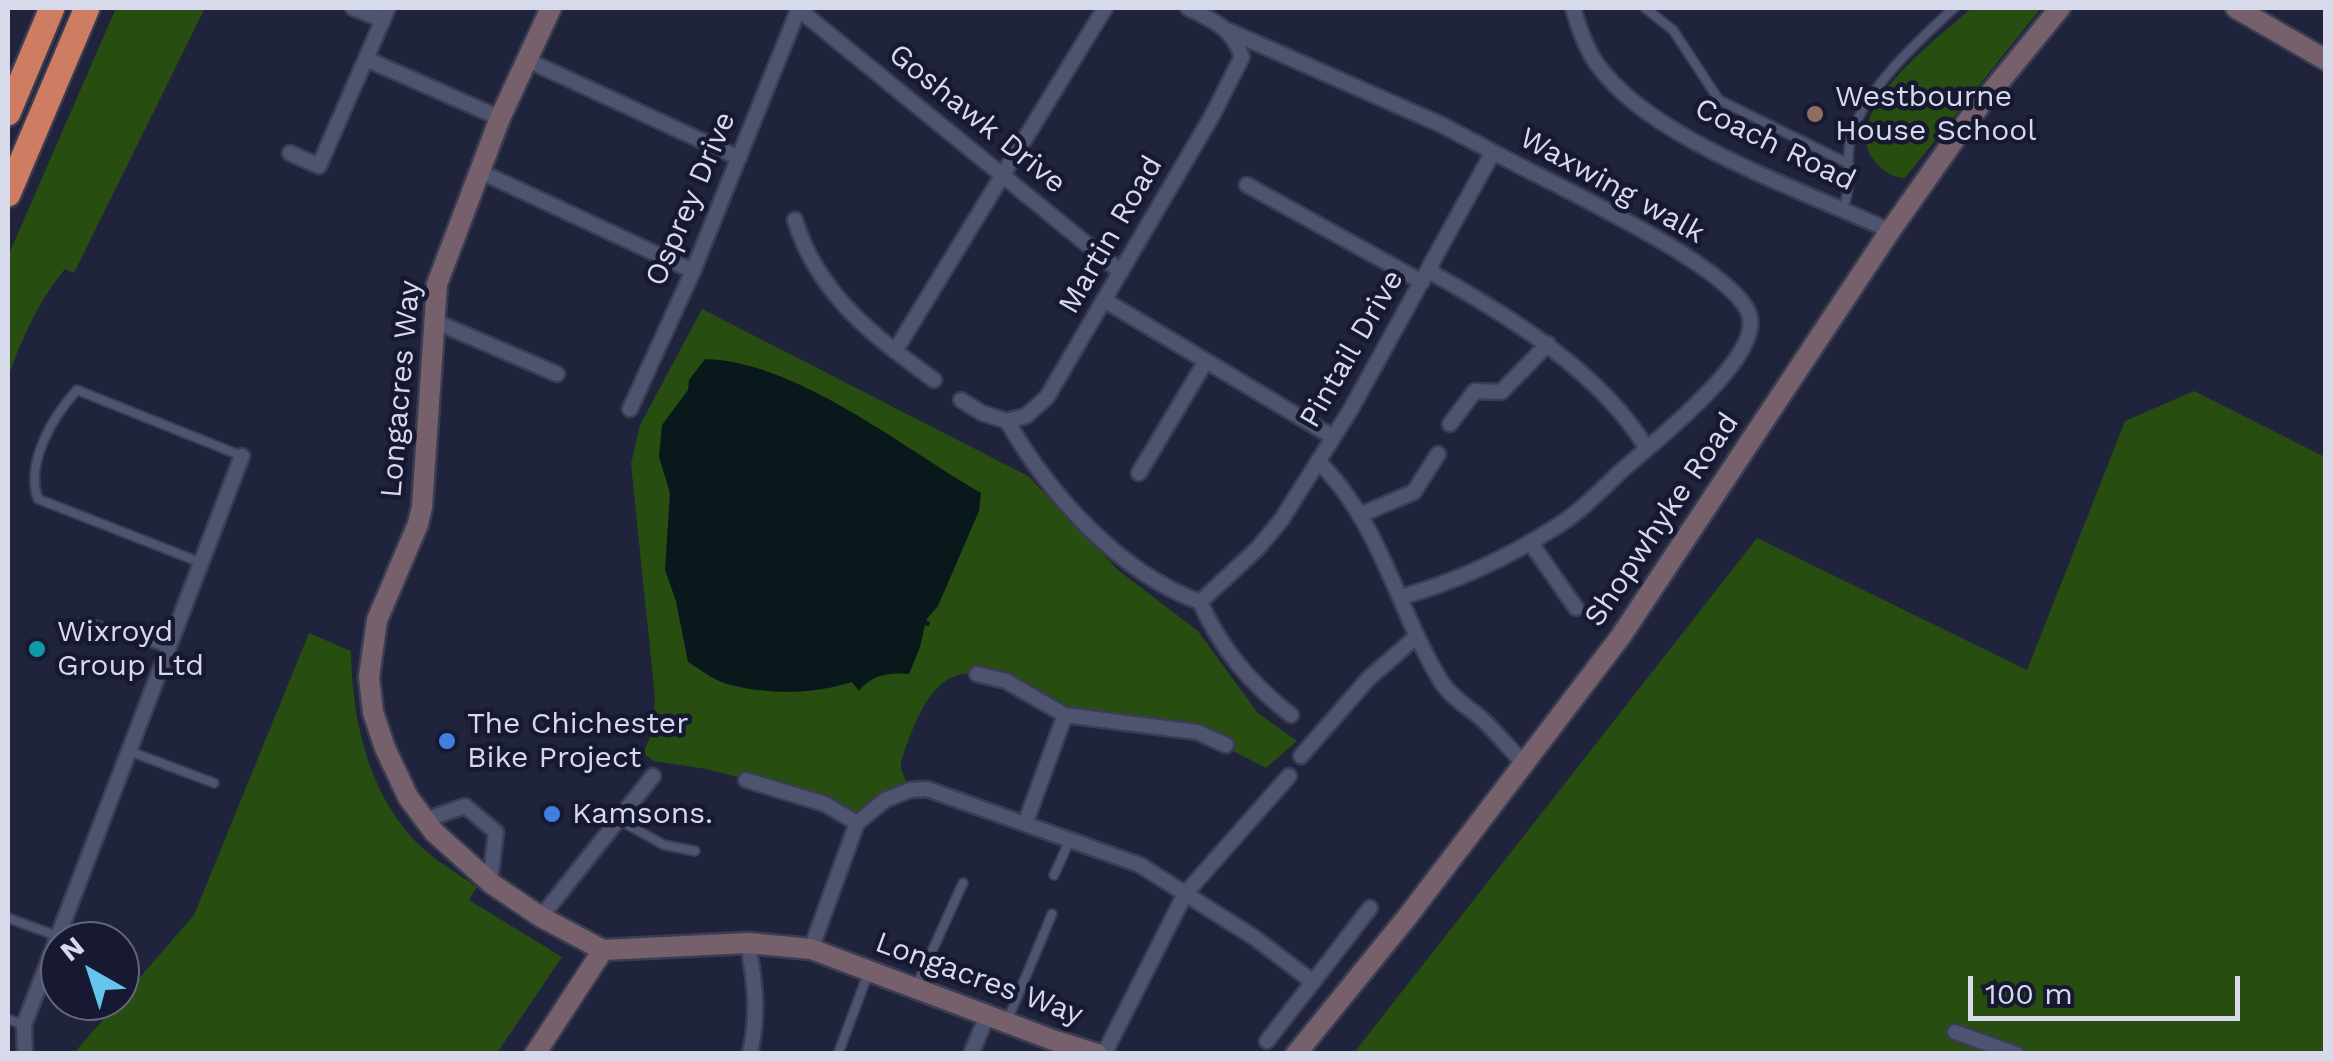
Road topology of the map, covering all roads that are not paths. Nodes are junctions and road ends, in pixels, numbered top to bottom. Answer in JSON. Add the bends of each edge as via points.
{"nodes":[{"id":1,"x":52,"y":8,"type":"edge"},
{"id":2,"x":87,"y":8,"type":"edge"},
{"id":3,"x":354,"y":8,"type":"edge"},
{"id":4,"x":551,"y":8,"type":"edge"},
{"id":5,"x":798,"y":8,"type":"edge"},
{"id":6,"x":1104,"y":8,"type":"edge"},
{"id":7,"x":1188,"y":8,"type":"edge"},
{"id":8,"x":1573,"y":8,"type":"edge"},
{"id":9,"x":1645,"y":8,"type":"edge"},
{"id":10,"x":1954,"y":8,"type":"edge"},
{"id":11,"x":2060,"y":8,"type":"edge"},
{"id":12,"x":2236,"y":8,"type":"edge"},
{"id":13,"x":385,"y":14,"type":"edge"},
{"id":14,"x":1229,"y":30,"type":"junction"},
{"id":15,"x":366,"y":58,"type":"junction"},
{"id":16,"x":527,"y":60,"type":"junction"},
{"id":17,"x":2326,"y":60,"type":"edge"},
{"id":18,"x":8,"y":113,"type":"edge"},
{"id":19,"x":500,"y":118,"type":"junction"},
{"id":20,"x":1493,"y":152,"type":"junction"},
{"id":21,"x":290,"y":153,"type":"dead end"},
{"id":22,"x":739,"y":158,"type":"junction"},
{"id":23,"x":1849,"y":164,"type":"junction"},
{"id":24,"x":479,"y":172,"type":"junction"},
{"id":25,"x":1002,"y":176,"type":"junction"},
{"id":26,"x":1247,"y":185,"type":"dead end"},
{"id":27,"x":8,"y":194,"type":"edge"},
{"id":28,"x":1844,"y":209,"type":"junction"},
{"id":29,"x":795,"y":220,"type":"dead end"},
{"id":30,"x":1890,"y":231,"type":"junction"},
{"id":31,"x":1430,"y":267,"type":"junction"},
{"id":32,"x":692,"y":271,"type":"junction"},
{"id":33,"x":1120,"y":272,"type":"junction"},
{"id":34,"x":1422,"y":282,"type":"junction"},
{"id":35,"x":1104,"y":300,"type":"junction"},
{"id":36,"x":434,"y":321,"type":"junction"},
{"id":37,"x":1548,"y":344,"type":"junction"},
{"id":38,"x":895,"y":351,"type":"junction"},
{"id":39,"x":1206,"y":361,"type":"junction"},
{"id":40,"x":558,"y":374,"type":"dead end"},
{"id":41,"x":934,"y":380,"type":"dead end"},
{"id":42,"x":960,"y":400,"type":"dead end"},
{"id":43,"x":630,"y":409,"type":"dead end"},
{"id":44,"x":1007,"y":421,"type":"junction"},
{"id":45,"x":1450,"y":424,"type":"dead end"},
{"id":46,"x":1333,"y":437,"type":"junction"},
{"id":47,"x":1647,"y":449,"type":"junction"},
{"id":48,"x":1438,"y":454,"type":"dead end"},
{"id":49,"x":242,"y":456,"type":"joint"},
{"id":50,"x":1318,"y":462,"type":"junction"},
{"id":51,"x":1139,"y":473,"type":"dead end"},
{"id":52,"x":1360,"y":515,"type":"junction"},
{"id":53,"x":1530,"y":542,"type":"junction"},
{"id":54,"x":202,"y":562,"type":"junction"},
{"id":55,"x":1402,"y":597,"type":"junction"},
{"id":56,"x":1200,"y":602,"type":"junction"},
{"id":57,"x":1576,"y":608,"type":"dead end"},
{"id":58,"x":90,"y":622,"type":"dead end"},
{"id":59,"x":1416,"y":638,"type":"junction"},
{"id":60,"x":169,"y":648,"type":"junction"},
{"id":61,"x":977,"y":674,"type":"dead end"},
{"id":62,"x":1065,"y":715,"type":"junction"},
{"id":63,"x":1292,"y":715,"type":"dead end"},
{"id":64,"x":1226,"y":745,"type":"dead end"},
{"id":65,"x":129,"y":751,"type":"junction"},
{"id":66,"x":1301,"y":756,"type":"dead end"},
{"id":67,"x":1524,"y":764,"type":"junction"},
{"id":68,"x":653,"y":776,"type":"dead end"},
{"id":69,"x":1289,"y":776,"type":"dead end"},
{"id":70,"x":746,"y":780,"type":"dead end"},
{"id":71,"x":214,"y":783,"type":"dead end"},
{"id":72,"x":425,"y":820,"type":"junction"},
{"id":73,"x":620,"y":820,"type":"junction"},
{"id":74,"x":857,"y":823,"type":"junction"},
{"id":75,"x":1025,"y":824,"type":"junction"},
{"id":76,"x":1069,"y":842,"type":"junction"},
{"id":77,"x":695,"y":851,"type":"dead end"},
{"id":78,"x":1054,"y":875,"type":"dead end"},
{"id":79,"x":490,"y":882,"type":"junction"},
{"id":80,"x":963,"y":883,"type":"dead end"},
{"id":81,"x":1185,"y":894,"type":"junction"},
{"id":82,"x":1370,"y":908,"type":"dead end"},
{"id":83,"x":1052,"y":914,"type":"dead end"},
{"id":84,"x":541,"y":917,"type":"junction"},
{"id":85,"x":8,"y":918,"type":"edge"},
{"id":86,"x":63,"y":921,"type":"edge"},
{"id":87,"x":40,"y":930,"type":"edge"},
{"id":88,"x":748,"y":943,"type":"junction"},
{"id":89,"x":812,"y":949,"type":"junction"},
{"id":90,"x":604,"y":950,"type":"junction"},
{"id":91,"x":869,"y":971,"type":"junction"},
{"id":92,"x":40,"y":982,"type":"edge"},
{"id":93,"x":1313,"y":982,"type":"junction"},
{"id":94,"x":915,"y":988,"type":"junction"},
{"id":95,"x":8,"y":1019,"type":"edge"},
{"id":96,"x":996,"y":1020,"type":"junction"},
{"id":97,"x":24,"y":1025,"type":"junction"},
{"id":98,"x":1954,"y":1032,"type":"dead end"},
{"id":99,"x":1267,"y":1041,"type":"dead end"},
{"id":100,"x":1051,"y":1047,"type":"edge"},
{"id":101,"x":25,"y":1054,"type":"edge"},
{"id":102,"x":534,"y":1054,"type":"edge"},
{"id":103,"x":750,"y":1054,"type":"edge"},
{"id":104,"x":838,"y":1054,"type":"edge"},
{"id":105,"x":972,"y":1054,"type":"edge"},
{"id":106,"x":1100,"y":1054,"type":"edge"},
{"id":107,"x":1296,"y":1054,"type":"edge"},
{"id":108,"x":2016,"y":1054,"type":"edge"}],
"edges":[{"from":1,"to":18,"type":"highway"},
{"from":2,"to":27,"type":"highway"},
{"from":3,"to":13,"type":"street"},
{"from":4,"to":16,"type":"main road","name":"Longacres Way"},
{"from":5,"to":22,"type":"street","name":"Osprey Drive"},
{"from":5,"to":25,"type":"street","name":"Goshawk Drive"},
{"from":6,"to":25,"type":"street"},
{"from":7,"to":14,"type":"street"},
{"from":8,"to":28,"type":"street","name":"Coach Road","via":[[1596,64],[1634,103],[1708,150]]},
{"from":9,"to":23,"type":"lane","via":[[1673,30],[1719,100]]},
{"from":10,"to":23,"type":"lane","via":[[1858,117]]},
{"from":11,"to":30,"type":"main road","name":"Shopwhyke Road","via":[[1968,119]]},
{"from":12,"to":17,"type":"main road"},
{"from":13,"to":15,"type":"street"},
{"from":14,"to":20,"type":"street"},
{"from":14,"to":33,"type":"street","name":"Martin Road","via":[[1242,57]]},
{"from":15,"to":19,"type":"street"},
{"from":15,"to":21,"type":"street","via":[[319,166]]},
{"from":16,"to":19,"type":"main road","name":"Longacres Way"},
{"from":16,"to":22,"type":"street"},
{"from":19,"to":24,"type":"main road","name":"Longacres Way"},
{"from":20,"to":31,"type":"street","name":"Pintail Drive"},
{"from":20,"to":47,"type":"street","name":"Waxwing walk","via":[[1691,257],[1749,312],[1746,342],[1717,383]]},
{"from":22,"to":32,"type":"street","name":"Osprey Drive"},
{"from":23,"to":28,"type":"lane"},
{"from":24,"to":32,"type":"street"},
{"from":24,"to":36,"type":"main road","name":"Longacres Way","via":[[437,284]]},
{"from":25,"to":33,"type":"street","name":"Goshawk Drive"},
{"from":25,"to":38,"type":"street"},
{"from":26,"to":34,"type":"street"},
{"from":28,"to":30,"type":"street","name":"Coach Road"},
{"from":29,"to":38,"type":"street","via":[[832,293]]},
{"from":30,"to":67,"type":"main road","name":"Shopwhyke Road","via":[[1621,636]]},
{"from":31,"to":34,"type":"street","name":"Pintail Drive"},
{"from":31,"to":37,"type":"street"},
{"from":32,"to":43,"type":"street","name":"Osprey Drive"},
{"from":33,"to":35,"type":"street","name":"Martin Road"},
{"from":34,"to":46,"type":"street","name":"Pintail Drive"},
{"from":35,"to":39,"type":"street"},
{"from":35,"to":44,"type":"street","name":"Martin Road","via":[[1047,397],[1026,416]]},
{"from":36,"to":40,"type":"street"},
{"from":36,"to":72,"type":"main road","name":"Longacres Way","via":[[422,507],[377,620],[369,677],[384,748]]},
{"from":37,"to":45,"type":"street","via":[[1500,392],[1475,391]]},
{"from":37,"to":47,"type":"street","via":[[1613,405]]},
{"from":38,"to":41,"type":"street"},
{"from":39,"to":46,"type":"street"},
{"from":39,"to":51,"type":"street"},
{"from":42,"to":44,"type":"street"},
{"from":44,"to":56,"type":"street","via":[[1030,459],[1085,522],[1145,573]]},
{"from":46,"to":50,"type":"street","name":"Pintail Drive"},
{"from":47,"to":53,"type":"street","via":[[1590,502]]},
{"from":48,"to":52,"type":"street","via":[[1414,492]]},
{"from":49,"to":54,"type":"street"},
{"from":49,"to":54,"type":"lane","via":[[76,390],[43,444],[33,473],[38,498]]},
{"from":50,"to":52,"type":"street"},
{"from":50,"to":56,"type":"street","name":"Pintail Drive","via":[[1258,548]]},
{"from":52,"to":55,"type":"street"},
{"from":53,"to":55,"type":"street"},
{"from":53,"to":57,"type":"street"},
{"from":54,"to":60,"type":"street"},
{"from":55,"to":59,"type":"street"},
{"from":56,"to":63,"type":"street","via":[[1242,672]]},
{"from":58,"to":60,"type":"lane"},
{"from":59,"to":66,"type":"street","via":[[1369,678]]},
{"from":59,"to":67,"type":"street","via":[[1447,691]]},
{"from":60,"to":65,"type":"street"},
{"from":61,"to":62,"type":"street","via":[[1006,680]]},
{"from":62,"to":64,"type":"street","via":[[1197,732]]},
{"from":62,"to":75,"type":"street"},
{"from":65,"to":71,"type":"lane"},
{"from":65,"to":86,"type":"street"},
{"from":67,"to":107,"type":"main road","name":"Shopwhyke Road"},
{"from":68,"to":73,"type":"street"},
{"from":69,"to":81,"type":"street"},
{"from":70,"to":74,"type":"street","via":[[825,804]]},
{"from":72,"to":79,"type":"main road","name":"Longacres Way"},
{"from":72,"to":79,"type":"street","via":[[465,806],[496,832]]},
{"from":73,"to":77,"type":"lane","via":[[664,845]]},
{"from":73,"to":84,"type":"street"},
{"from":74,"to":75,"type":"street","via":[[885,800],[928,789]]},
{"from":74,"to":89,"type":"street"},
{"from":75,"to":76,"type":"street"},
{"from":76,"to":78,"type":"lane"},
{"from":76,"to":81,"type":"street","via":[[1140,865]]},
{"from":79,"to":84,"type":"main road","name":"Longacres Way"},
{"from":80,"to":94,"type":"lane"},
{"from":81,"to":93,"type":"street"},
{"from":81,"to":106,"type":"street"},
{"from":82,"to":93,"type":"street"},
{"from":83,"to":96,"type":"lane"},
{"from":84,"to":90,"type":"main road","name":"Longacres Way"},
{"from":85,"to":87,"type":"lane"},
{"from":88,"to":89,"type":"main road","name":"Longacres Way"},
{"from":88,"to":90,"type":"main road","name":"Longacres Way"},
{"from":88,"to":103,"type":"street","via":[[757,999]]},
{"from":89,"to":91,"type":"main road","name":"Longacres Way"},
{"from":90,"to":102,"type":"main road"},
{"from":91,"to":94,"type":"main road","name":"Longacres Way"},
{"from":91,"to":104,"type":"lane"},
{"from":92,"to":97,"type":"street"},
{"from":93,"to":99,"type":"street"},
{"from":94,"to":96,"type":"main road","name":"Longacres Way"},
{"from":95,"to":97,"type":"lane"},
{"from":96,"to":100,"type":"main road","name":"Longacres Way"},
{"from":96,"to":105,"type":"street"},
{"from":97,"to":101,"type":"street"},
{"from":98,"to":108,"type":"street"},
{"from":100,"to":106,"type":"main road","name":"Longacres Way"}]}
